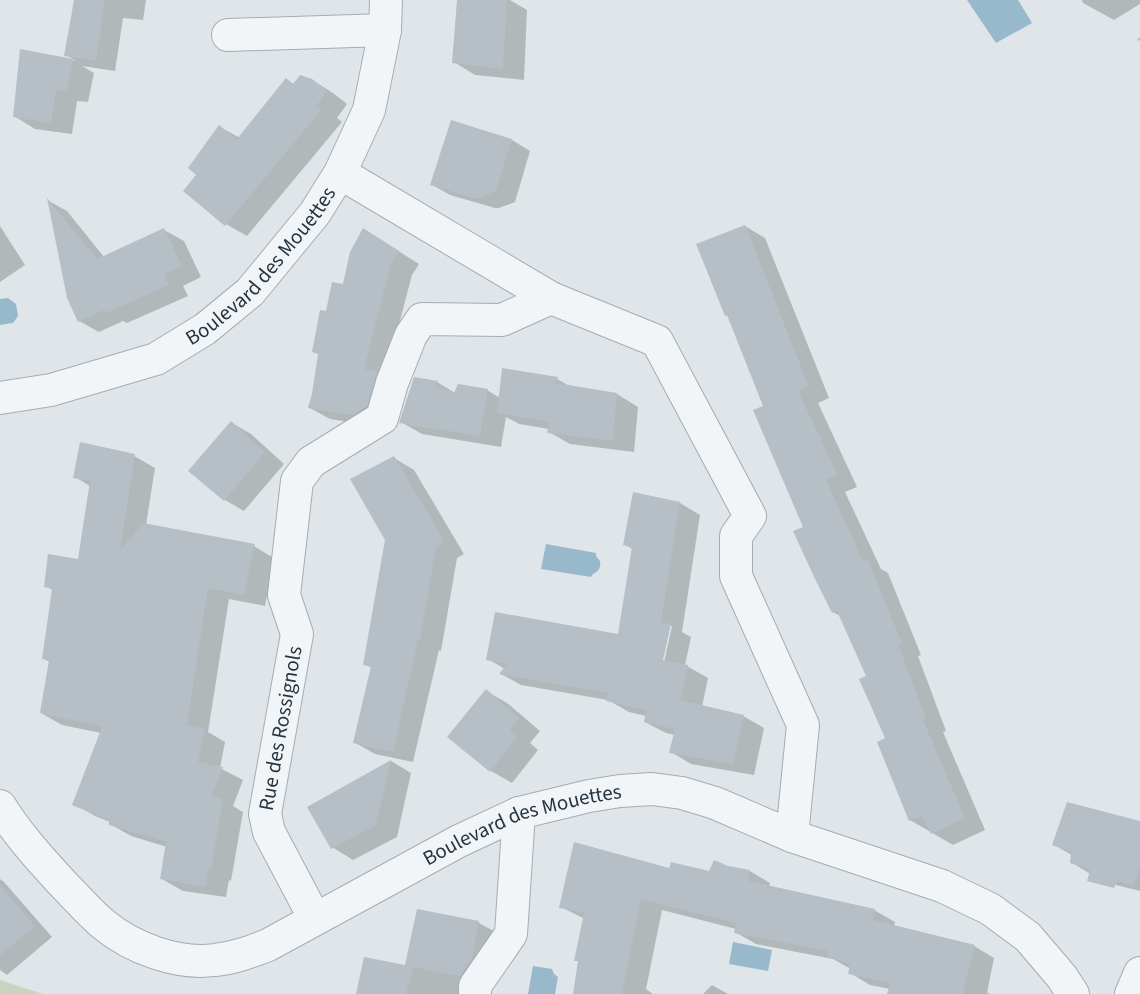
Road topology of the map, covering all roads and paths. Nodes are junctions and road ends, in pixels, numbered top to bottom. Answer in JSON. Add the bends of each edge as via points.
{"nodes":[{"id":1,"x":385,"y":15,"type":"edge"},
{"id":2,"x":228,"y":35,"type":"dead end"},
{"id":3,"x":340,"y":173,"type":"junction"},
{"id":4,"x":551,"y":298,"type":"junction"},
{"id":5,"x":0,"y":398,"type":"edge"},
{"id":6,"x":0,"y":806,"type":"edge"},
{"id":7,"x":519,"y":813,"type":"junction"},
{"id":8,"x":792,"y":836,"type":"junction"},
{"id":9,"x":315,"y":919,"type":"junction"},
{"id":10,"x":1140,"y":973,"type":"edge"},
{"id":11,"x":1061,"y":988,"type":"edge"},
{"id":12,"x":475,"y":994,"type":"edge"},
{"id":13,"x":1131,"y":994,"type":"edge"}],
"edges":[{"from":1,"to":2,"type":"street"},
{"from":1,"to":3,"type":"street","name":"Boulevard des Mouettes","via":[[369,110]]},
{"from":3,"to":4,"type":"street"},
{"from":3,"to":5,"type":"street","name":"Boulevard des Mouettes","via":[[315,213],[250,292],[205,328],[156,359],[51,390]]},
{"from":4,"to":8,"type":"street","via":[[657,341],[750,516],[736,536],[736,576],[803,725]]},
{"from":4,"to":9,"type":"street","name":"Rue des Rossignols","via":[[502,320],[422,319],[411,335],[382,418],[312,462],[297,482],[285,595],[297,634],[264,814],[269,832]]},
{"from":6,"to":9,"type":"street","name":"Boulevard des Mouettes","via":[[29,846],[83,905],[131,942],[161,955],[213,960],[241,955]]},
{"from":7,"to":8,"type":"street","name":"Boulevard des Mouettes","via":[[589,796],[652,789],[715,803]]},
{"from":7,"to":9,"type":"street","name":"Boulevard des Mouettes"},
{"from":7,"to":12,"type":"street","via":[[511,934],[475,986]]},
{"from":8,"to":11,"type":"street","name":"Boulevard des Mouettes","via":[[942,886],[990,909],[1028,937]]},
{"from":10,"to":13,"type":"street"}]}
